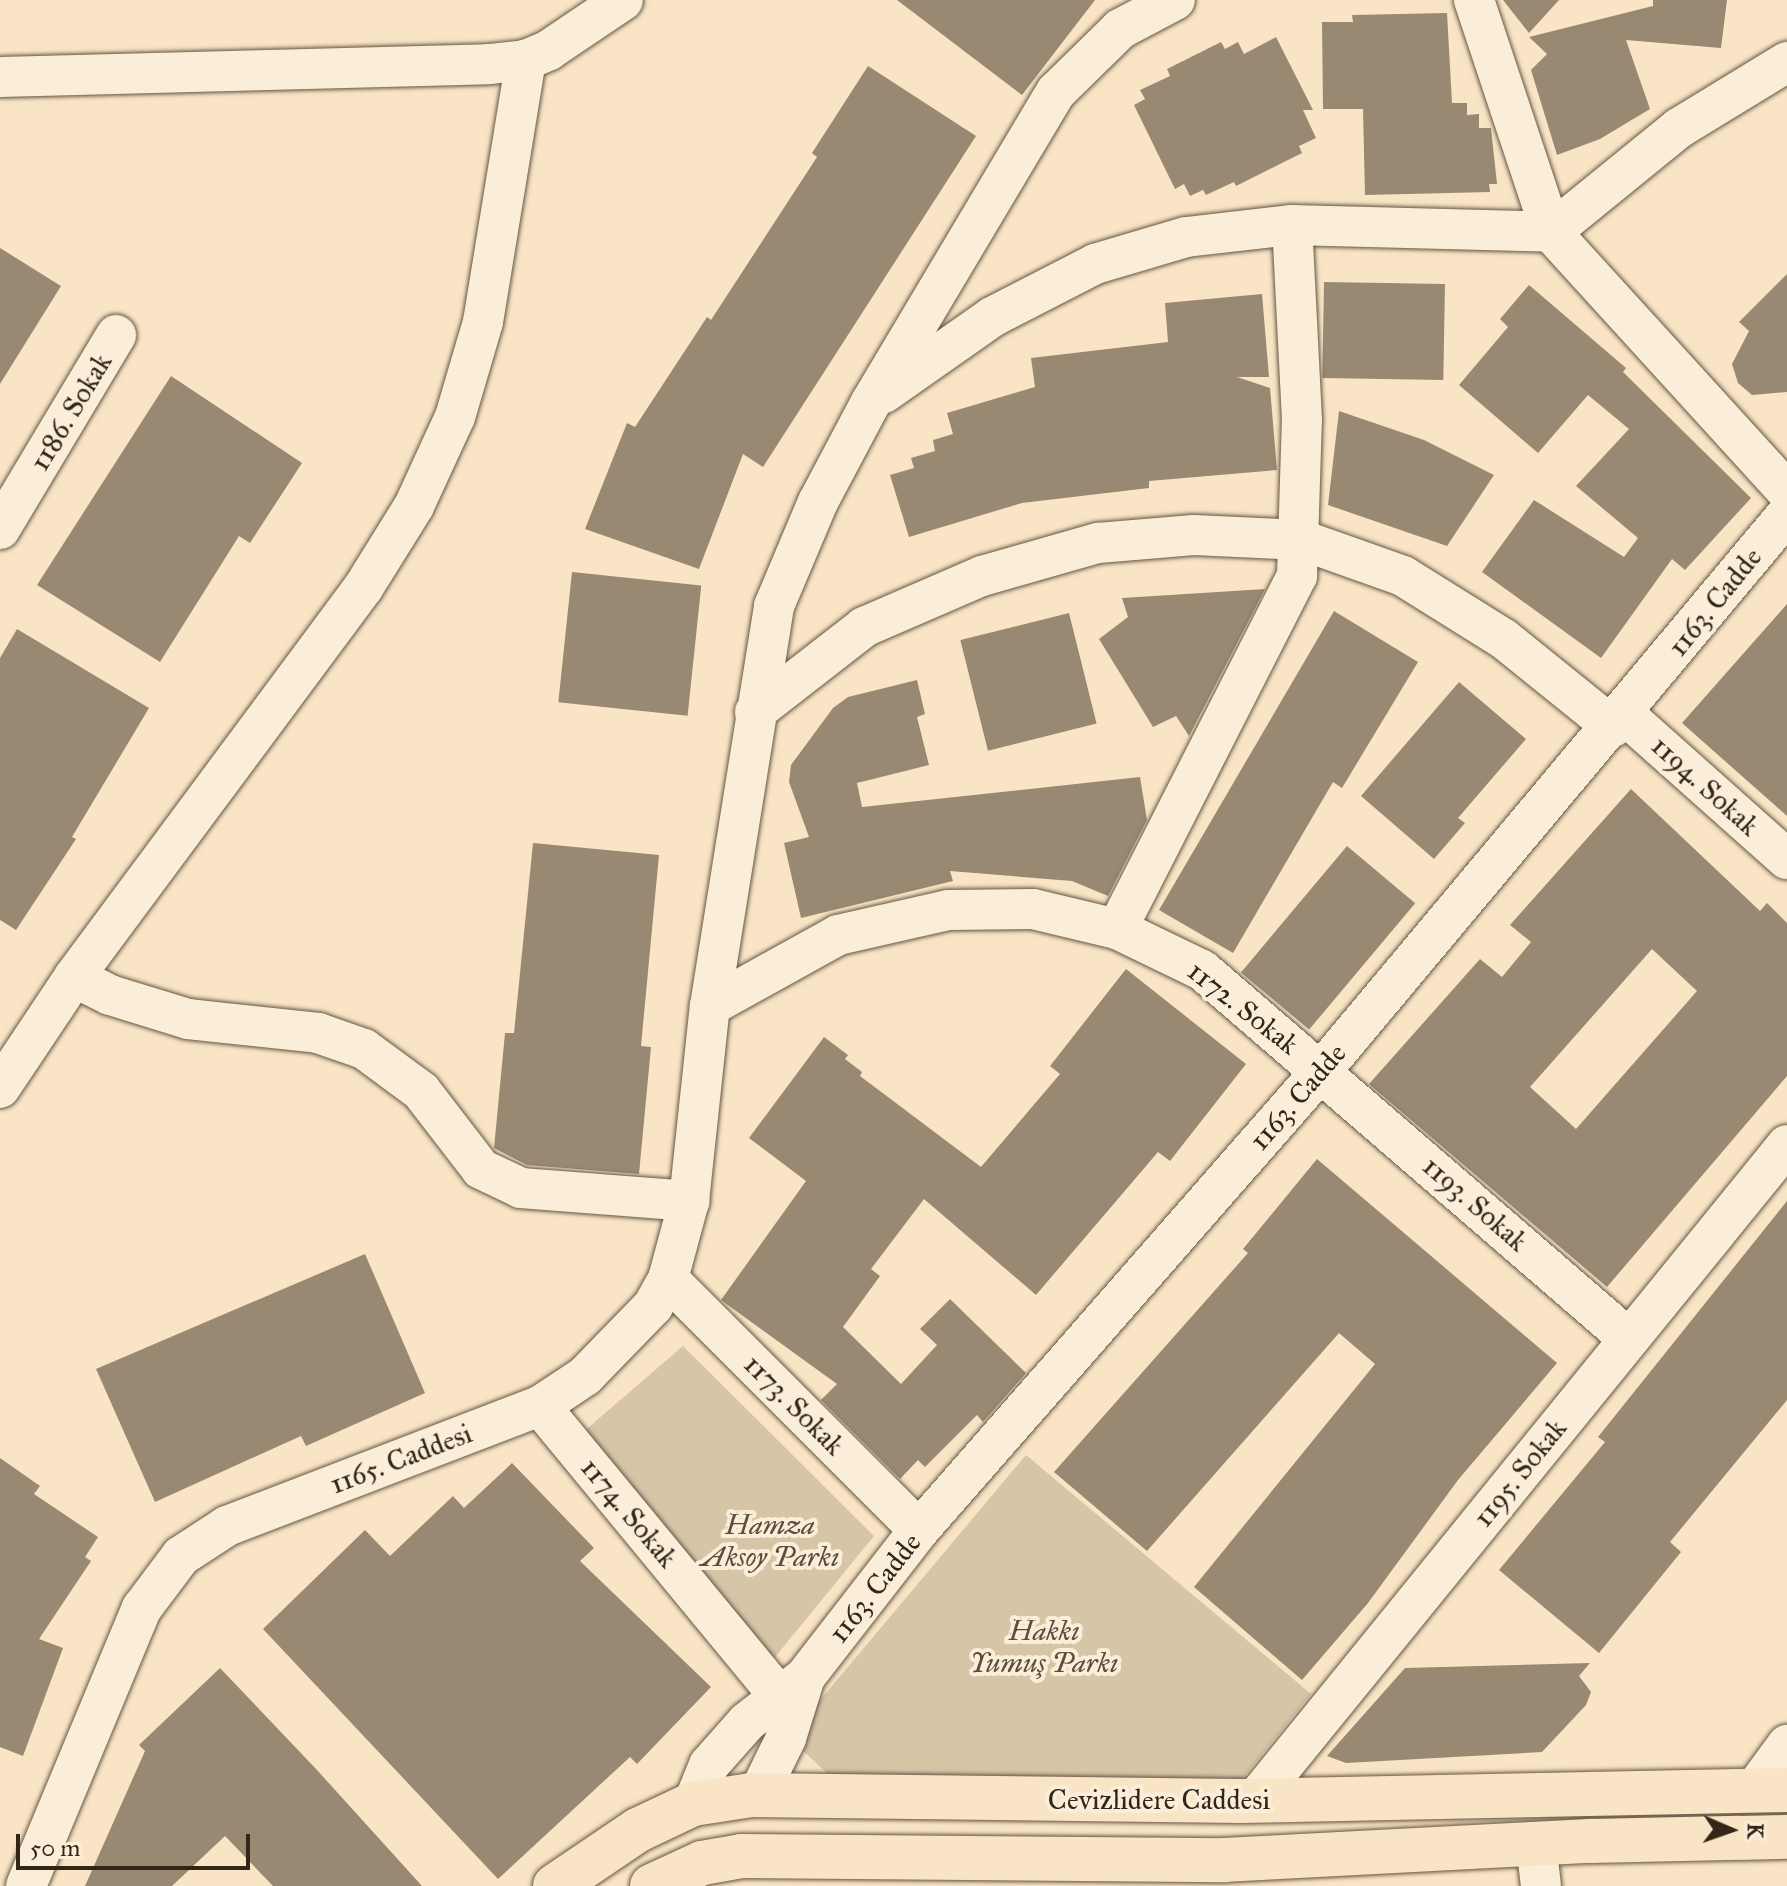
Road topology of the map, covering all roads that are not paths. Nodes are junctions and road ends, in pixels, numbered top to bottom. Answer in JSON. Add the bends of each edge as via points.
{"nodes":[{"id":1,"x":623,"y":0,"type":"edge"},
{"id":2,"x":1175,"y":0,"type":"edge"},
{"id":3,"x":1474,"y":0,"type":"edge"},
{"id":4,"x":526,"y":60,"type":"junction"},
{"id":5,"x":1787,"y":62,"type":"edge"},
{"id":6,"x":0,"y":77,"type":"edge"},
{"id":7,"x":1292,"y":225,"type":"junction"},
{"id":8,"x":1551,"y":232,"type":"junction"},
{"id":9,"x":116,"y":335,"type":"dead end"},
{"id":10,"x":871,"y":402,"type":"junction"},
{"id":11,"x":1787,"y":491,"type":"edge"},
{"id":12,"x":1787,"y":514,"type":"edge"},
{"id":13,"x":0,"y":529,"type":"edge"},
{"id":14,"x":1302,"y":540,"type":"junction"},
{"id":15,"x":755,"y":712,"type":"junction"},
{"id":16,"x":1618,"y":720,"type":"junction"},
{"id":17,"x":1787,"y":859,"type":"edge"},
{"id":18,"x":1117,"y":929,"type":"junction"},
{"id":19,"x":74,"y":977,"type":"junction"},
{"id":20,"x":710,"y":1006,"type":"junction"},
{"id":21,"x":1322,"y":1070,"type":"junction"},
{"id":22,"x":0,"y":1088,"type":"edge"},
{"id":23,"x":1787,"y":1145,"type":"edge"},
{"id":24,"x":689,"y":1201,"type":"junction"},
{"id":25,"x":668,"y":1279,"type":"junction"},
{"id":26,"x":1629,"y":1339,"type":"junction"},
{"id":27,"x":540,"y":1406,"type":"junction"},
{"id":28,"x":919,"y":1530,"type":"junction"},
{"id":29,"x":792,"y":1686,"type":"junction"},
{"id":30,"x":1787,"y":1745,"type":"edge"},
{"id":31,"x":1771,"y":1790,"type":"edge"},
{"id":32,"x":758,"y":1795,"type":"junction"},
{"id":33,"x":1254,"y":1801,"type":"junction"},
{"id":34,"x":693,"y":1804,"type":"junction"},
{"id":35,"x":1787,"y":1837,"type":"edge"},
{"id":36,"x":1721,"y":1838,"type":"junction"},
{"id":37,"x":1536,"y":1843,"type":"junction"},
{"id":38,"x":741,"y":1856,"type":"junction"},
{"id":39,"x":944,"y":1872,"type":"edge"},
{"id":40,"x":1226,"y":1873,"type":"edge"},
{"id":41,"x":666,"y":1879,"type":"edge"},
{"id":42,"x":26,"y":1886,"type":"edge"},
{"id":43,"x":555,"y":1886,"type":"edge"},
{"id":44,"x":1541,"y":1886,"type":"edge"}],
"edges":[{"from":1,"to":4,"type":"street","via":[[571,38]]},
{"from":2,"to":10,"type":"street","name":"1165. Caddesi","via":[[1120,29],[1056,92]]},
{"from":3,"to":8,"type":"street"},
{"from":4,"to":6,"type":"street"},
{"from":4,"to":19,"type":"street","via":[[483,322],[455,417],[420,495],[363,588]]},
{"from":5,"to":8,"type":"street","via":[[1679,128]]},
{"from":7,"to":8,"type":"street"},
{"from":7,"to":10,"type":"street","via":[[1186,237],[1095,264],[992,317]]},
{"from":7,"to":14,"type":"street"},
{"from":8,"to":11,"type":"street"},
{"from":9,"to":13,"type":"street","name":"1186. Sokak"},
{"from":10,"to":15,"type":"street","name":"1165. Caddesi","via":[[818,502],[774,606]]},
{"from":12,"to":16,"type":"street","name":"1163. Cadde"},
{"from":14,"to":15,"type":"street","name":"1194. Sokak","via":[[1194,535],[1098,543],[982,576],[864,627]]},
{"from":14,"to":16,"type":"street","name":"1194. Sokak","via":[[1403,576]]},
{"from":14,"to":18,"type":"street","via":[[1297,576]]},
{"from":15,"to":20,"type":"street","name":"1165. Caddesi"},
{"from":16,"to":17,"type":"street","name":"1194. Sokak"},
{"from":16,"to":21,"type":"street","name":"1163. Cadde"},
{"from":18,"to":20,"type":"street","name":"1172. Sokak","via":[[1033,909],[948,910],[838,935]]},
{"from":18,"to":21,"type":"street","name":"1172. Sokak","via":[[1202,970]]},
{"from":19,"to":22,"type":"street"},
{"from":19,"to":24,"type":"street","via":[[148,1009],[188,1019],[318,1033],[364,1049],[421,1091],[481,1169],[521,1188]]},
{"from":20,"to":24,"type":"street","name":"1165. Caddesi"},
{"from":21,"to":26,"type":"street","name":"1193. Sokak"},
{"from":21,"to":28,"type":"street","name":"1163. Cadde"},
{"from":23,"to":26,"type":"street","name":"1195. Sokak"},
{"from":24,"to":25,"type":"street","name":"1165. Caddesi"},
{"from":25,"to":27,"type":"street","name":"1165. Caddesi","via":[[653,1306],[608,1355]]},
{"from":25,"to":28,"type":"street","name":"1173. Sokak"},
{"from":26,"to":33,"type":"street","name":"1195. Sokak"},
{"from":27,"to":29,"type":"street","name":"1174. Sokak"},
{"from":27,"to":42,"type":"street","name":"1165. Caddesi","via":[[227,1526],[181,1556],[142,1608]]},
{"from":28,"to":29,"type":"street","name":"1163. Cadde"},
{"from":29,"to":32,"type":"street","name":"1163. Cadde","via":[[786,1738]]},
{"from":29,"to":34,"type":"street","name":"1163. Cadde","via":[[709,1765]]},
{"from":30,"to":31,"type":"street"},
{"from":31,"to":33,"type":"main road","name":"Cevizlidere Caddesi"},
{"from":31,"to":36,"type":"main road"},
{"from":32,"to":33,"type":"main road","name":"Cevizlidere Caddesi"},
{"from":32,"to":34,"type":"main road","name":"Cevizlidere Caddesi"},
{"from":32,"to":38,"type":"main road"},
{"from":34,"to":41,"type":"main road"},
{"from":34,"to":43,"type":"main road","name":"Cevizlidere Caddesi","via":[[638,1830]]},
{"from":35,"to":36,"type":"main road","name":"Cevizlidere Caddesi"},
{"from":36,"to":37,"type":"main road","name":"Cevizlidere Caddesi"},
{"from":37,"to":40,"type":"main road","name":"Cevizlidere Caddesi"},
{"from":37,"to":44,"type":"street"},
{"from":38,"to":39,"type":"main road","name":"Cevizlidere Caddesi"},
{"from":38,"to":41,"type":"main road","name":"Cevizlidere Caddesi"},
{"from":39,"to":40,"type":"main road","name":"Cevizlidere Caddesi"}]}
